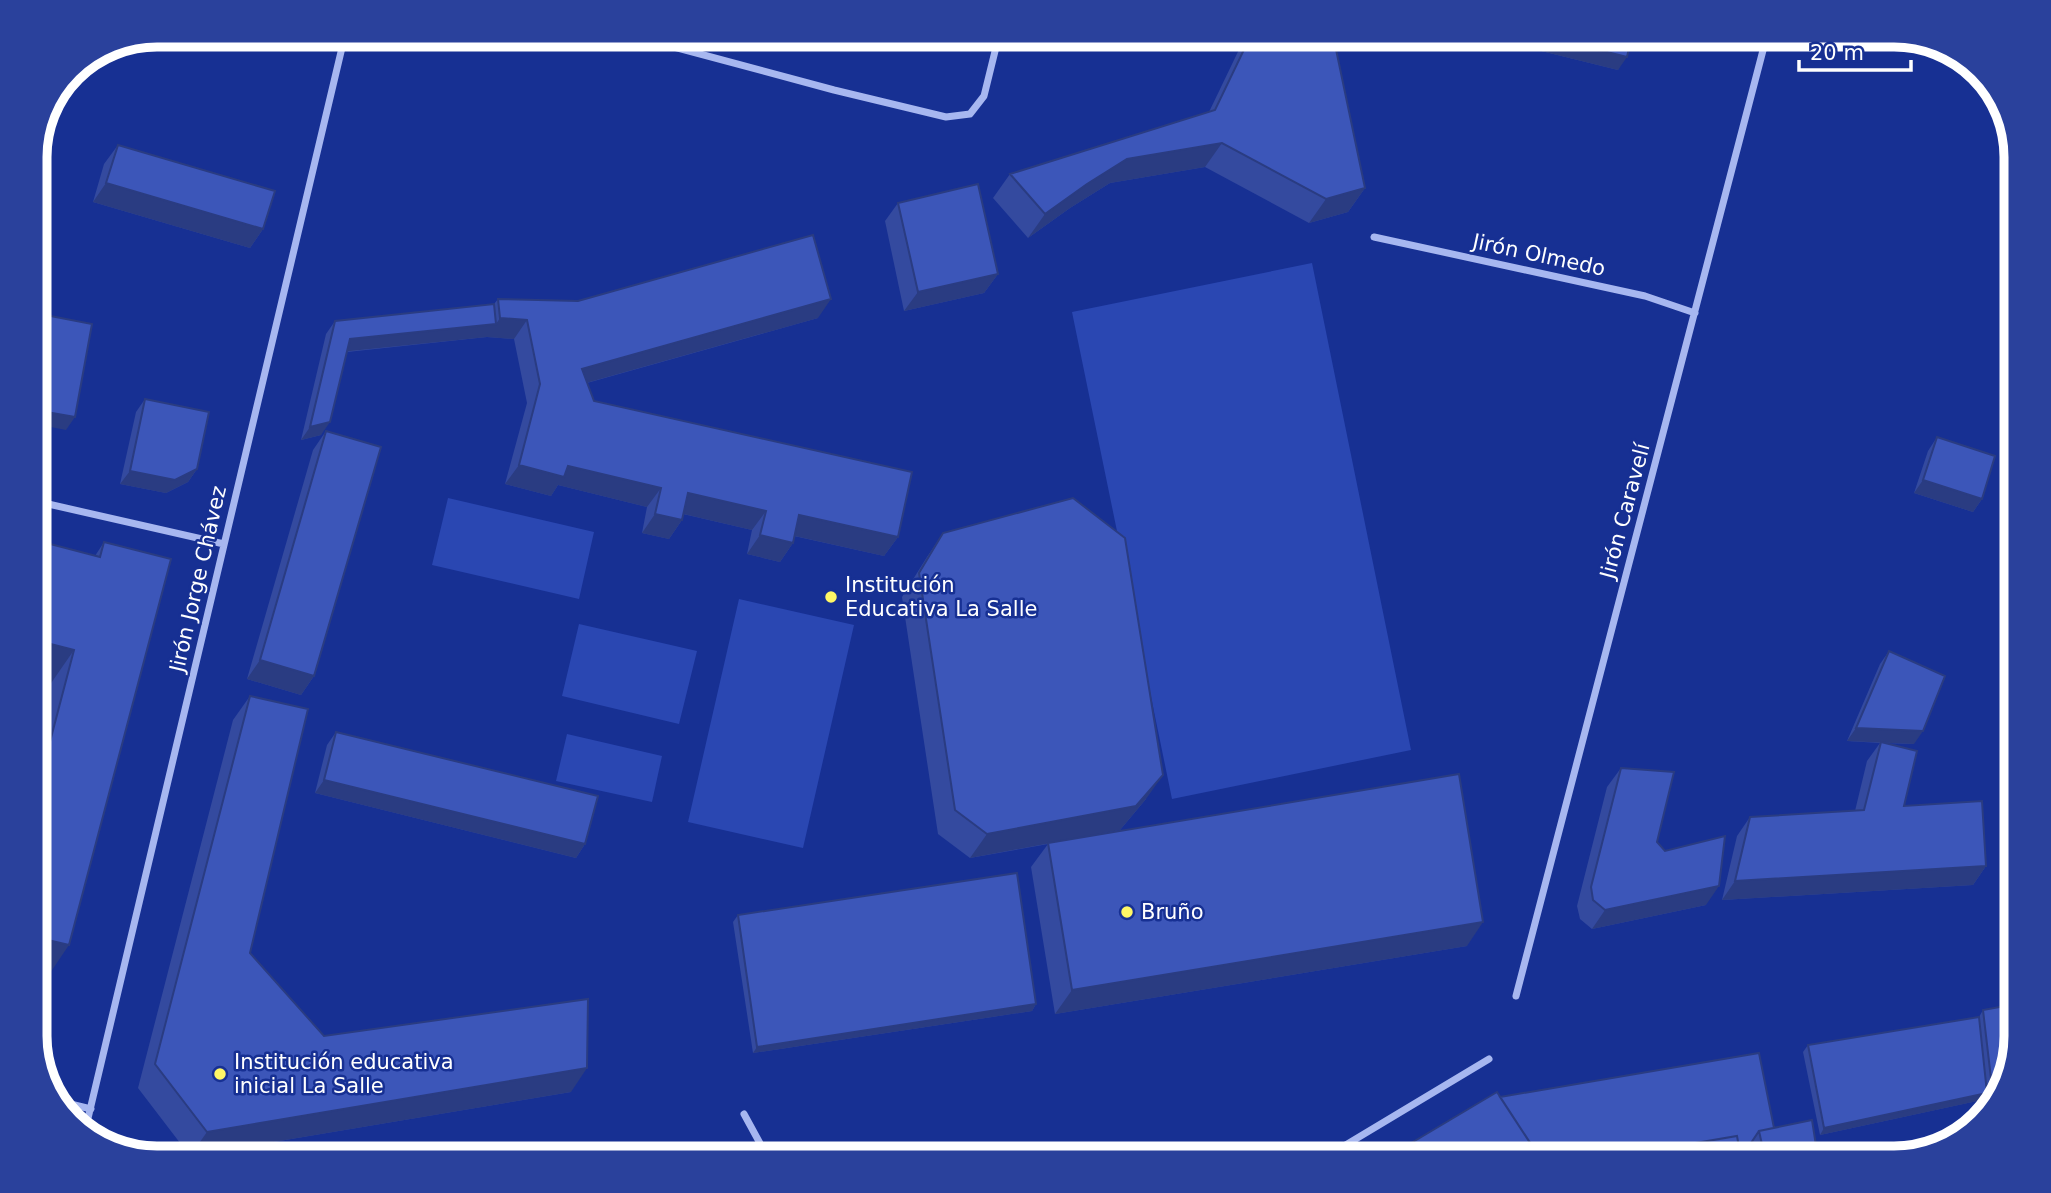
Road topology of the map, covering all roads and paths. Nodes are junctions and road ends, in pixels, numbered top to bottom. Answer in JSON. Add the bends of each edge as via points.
{"nodes":[{"id":1,"x":342,"y":47,"type":"edge"},
{"id":2,"x":674,"y":47,"type":"edge"},
{"id":3,"x":996,"y":47,"type":"edge"},
{"id":4,"x":1764,"y":47,"type":"edge"},
{"id":5,"x":1374,"y":237,"type":"dead end"},
{"id":6,"x":1695,"y":313,"type":"junction"},
{"id":7,"x":47,"y":504,"type":"edge"},
{"id":8,"x":224,"y":544,"type":"junction"},
{"id":9,"x":1516,"y":996,"type":"dead end"},
{"id":10,"x":1489,"y":1059,"type":"dead end"},
{"id":11,"x":72,"y":1104,"type":"edge"},
{"id":12,"x":91,"y":1109,"type":"junction"},
{"id":13,"x":744,"y":1114,"type":"dead end"},
{"id":14,"x":88,"y":1121,"type":"edge"},
{"id":15,"x":761,"y":1146,"type":"edge"},
{"id":16,"x":1344,"y":1146,"type":"edge"}],
"edges":[{"from":1,"to":8,"type":"street","name":"Jirón Jorge Chávez"},
{"from":2,"to":3,"type":"street","via":[[946,117],[970,114],[984,96]]},
{"from":4,"to":6,"type":"street","name":"Jirón Caravelí"},
{"from":5,"to":6,"type":"street","name":"Jirón Olmedo","via":[[1645,296]]},
{"from":6,"to":9,"type":"street","name":"Jirón Caravelí"},
{"from":7,"to":8,"type":"street"},
{"from":8,"to":12,"type":"street","name":"Jirón Jorge Chávez"},
{"from":10,"to":16,"type":"street"},
{"from":11,"to":12,"type":"street"},
{"from":12,"to":14,"type":"street","name":"Jirón Jorge Chávez"},
{"from":13,"to":15,"type":"street"}]}
